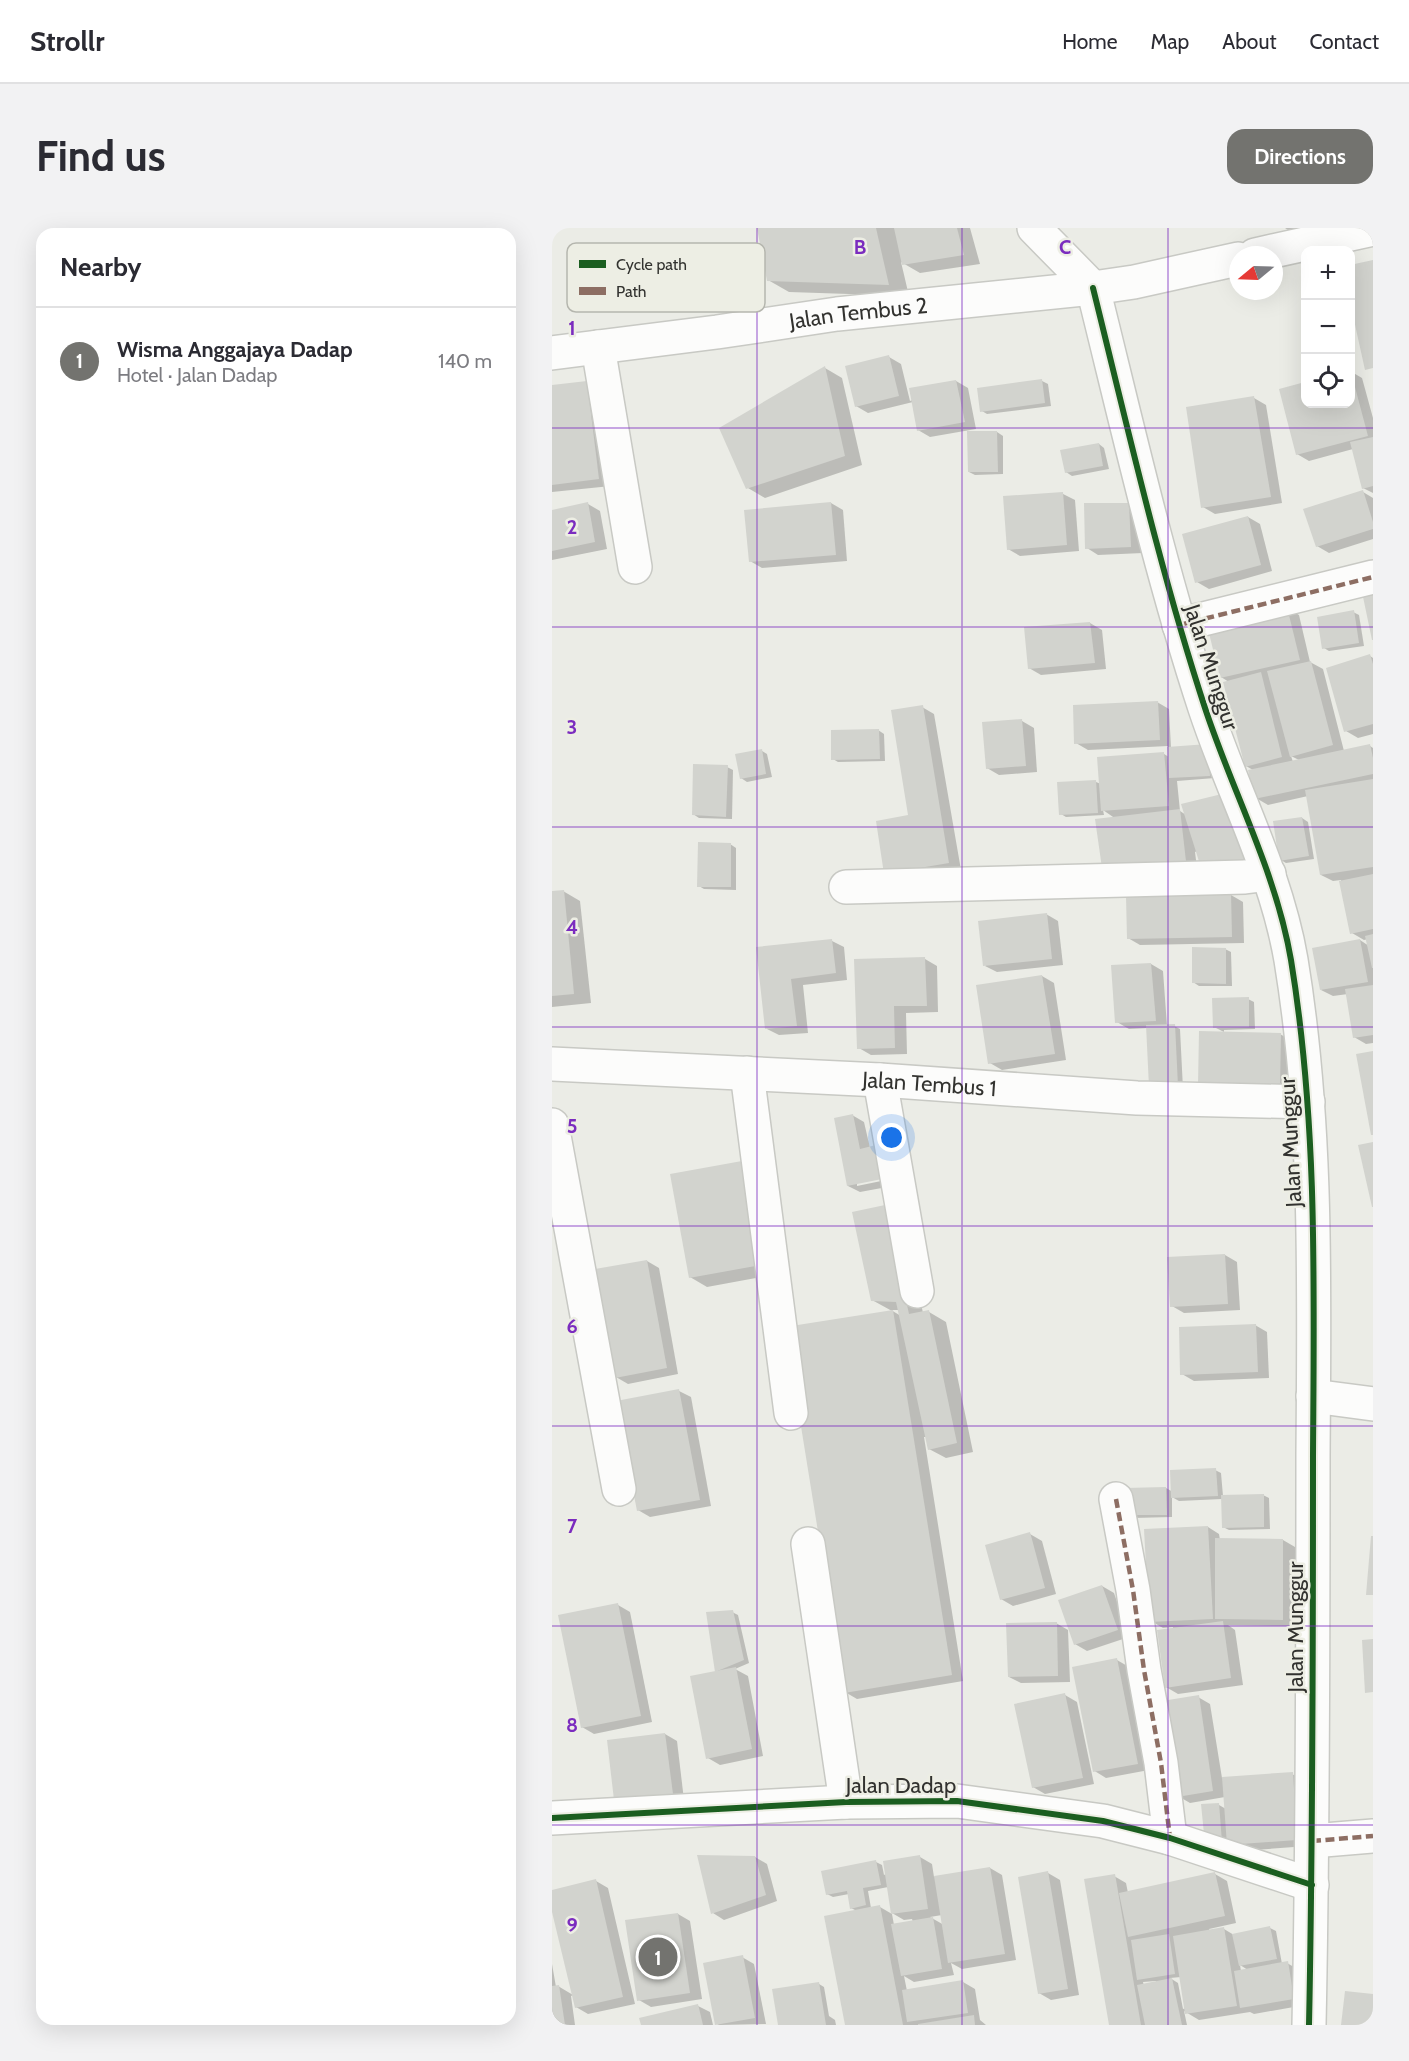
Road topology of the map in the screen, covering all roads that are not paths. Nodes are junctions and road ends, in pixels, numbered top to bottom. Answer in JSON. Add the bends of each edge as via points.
{"nodes":[{"id":1,"x":1034,"y":228,"type":"edge"},
{"id":2,"x":1373,"y":229,"type":"edge"},
{"id":3,"x":1283,"y":249,"type":"edge"},
{"id":4,"x":1229,"y":261,"type":"edge"},
{"id":5,"x":1093,"y":288,"type":"junction"},
{"id":6,"x":598,"y":347,"type":"junction"},
{"id":7,"x":552,"y":353,"type":"edge"},
{"id":8,"x":635,"y":567,"type":"dead end"},
{"id":9,"x":1373,"y":577,"type":"edge"},
{"id":10,"x":1179,"y":625,"type":"junction"},
{"id":11,"x":1269,"y":874,"type":"junction"},
{"id":12,"x":846,"y":888,"type":"dead end"},
{"id":13,"x":552,"y":1064,"type":"edge"},
{"id":14,"x":747,"y":1073,"type":"junction"},
{"id":15,"x":880,"y":1080,"type":"junction"},
{"id":16,"x":1308,"y":1102,"type":"junction"},
{"id":17,"x":552,"y":1125,"type":"edge"},
{"id":18,"x":917,"y":1291,"type":"dead end"},
{"id":19,"x":1313,"y":1396,"type":"junction"},
{"id":20,"x":1373,"y":1404,"type":"edge"},
{"id":21,"x":791,"y":1413,"type":"dead end"},
{"id":22,"x":619,"y":1489,"type":"dead end"},
{"id":23,"x":1116,"y":1499,"type":"dead end"},
{"id":24,"x":808,"y":1544,"type":"dead end"},
{"id":25,"x":846,"y":1802,"type":"junction"},
{"id":26,"x":552,"y":1818,"type":"edge"},
{"id":27,"x":1373,"y":1836,"type":"edge"},
{"id":28,"x":1170,"y":1838,"type":"junction"},
{"id":29,"x":1312,"y":1841,"type":"junction"},
{"id":30,"x":1312,"y":1885,"type":"junction"},
{"id":31,"x":1309,"y":2025,"type":"edge"}],
"edges":[{"from":1,"to":5,"type":"street"},
{"from":2,"to":3,"type":"street"},
{"from":4,"to":5,"type":"street","name":"Jalan Tembus 2"},
{"from":5,"to":6,"type":"street","name":"Jalan Tembus 2","via":[[837,314]]},
{"from":5,"to":10,"type":"street","name":"Jalan Munggur"},
{"from":6,"to":7,"type":"street","name":"Jalan Tembus 2"},
{"from":6,"to":8,"type":"street"},
{"from":9,"to":10,"type":"street"},
{"from":10,"to":11,"type":"street","name":"Jalan Munggur","via":[[1207,713]]},
{"from":11,"to":12,"type":"street"},
{"from":11,"to":16,"type":"street","name":"Jalan Munggur","via":[[1292,965]]},
{"from":13,"to":14,"type":"street","name":"Jalan Tembus 1"},
{"from":14,"to":15,"type":"street","name":"Jalan Tembus 1"},
{"from":14,"to":21,"type":"street"},
{"from":15,"to":16,"type":"street","name":"Jalan Tembus 1","via":[[1137,1098]]},
{"from":15,"to":18,"type":"street"},
{"from":16,"to":19,"type":"street","name":"Jalan Munggur"},
{"from":17,"to":22,"type":"street"},
{"from":19,"to":20,"type":"street"},
{"from":19,"to":29,"type":"street","name":"Jalan Munggur"},
{"from":23,"to":28,"type":"street"},
{"from":24,"to":25,"type":"street"},
{"from":25,"to":26,"type":"street","name":"Jalan Dadap"},
{"from":25,"to":28,"type":"street","name":"Jalan Dadap","via":[[957,1801],[1103,1821]]},
{"from":27,"to":29,"type":"street"},
{"from":28,"to":30,"type":"street","name":"Jalan Dadap"},
{"from":29,"to":30,"type":"street","name":"Jalan Munggur"},
{"from":30,"to":31,"type":"street","name":"Jalan Munggur"}]}
